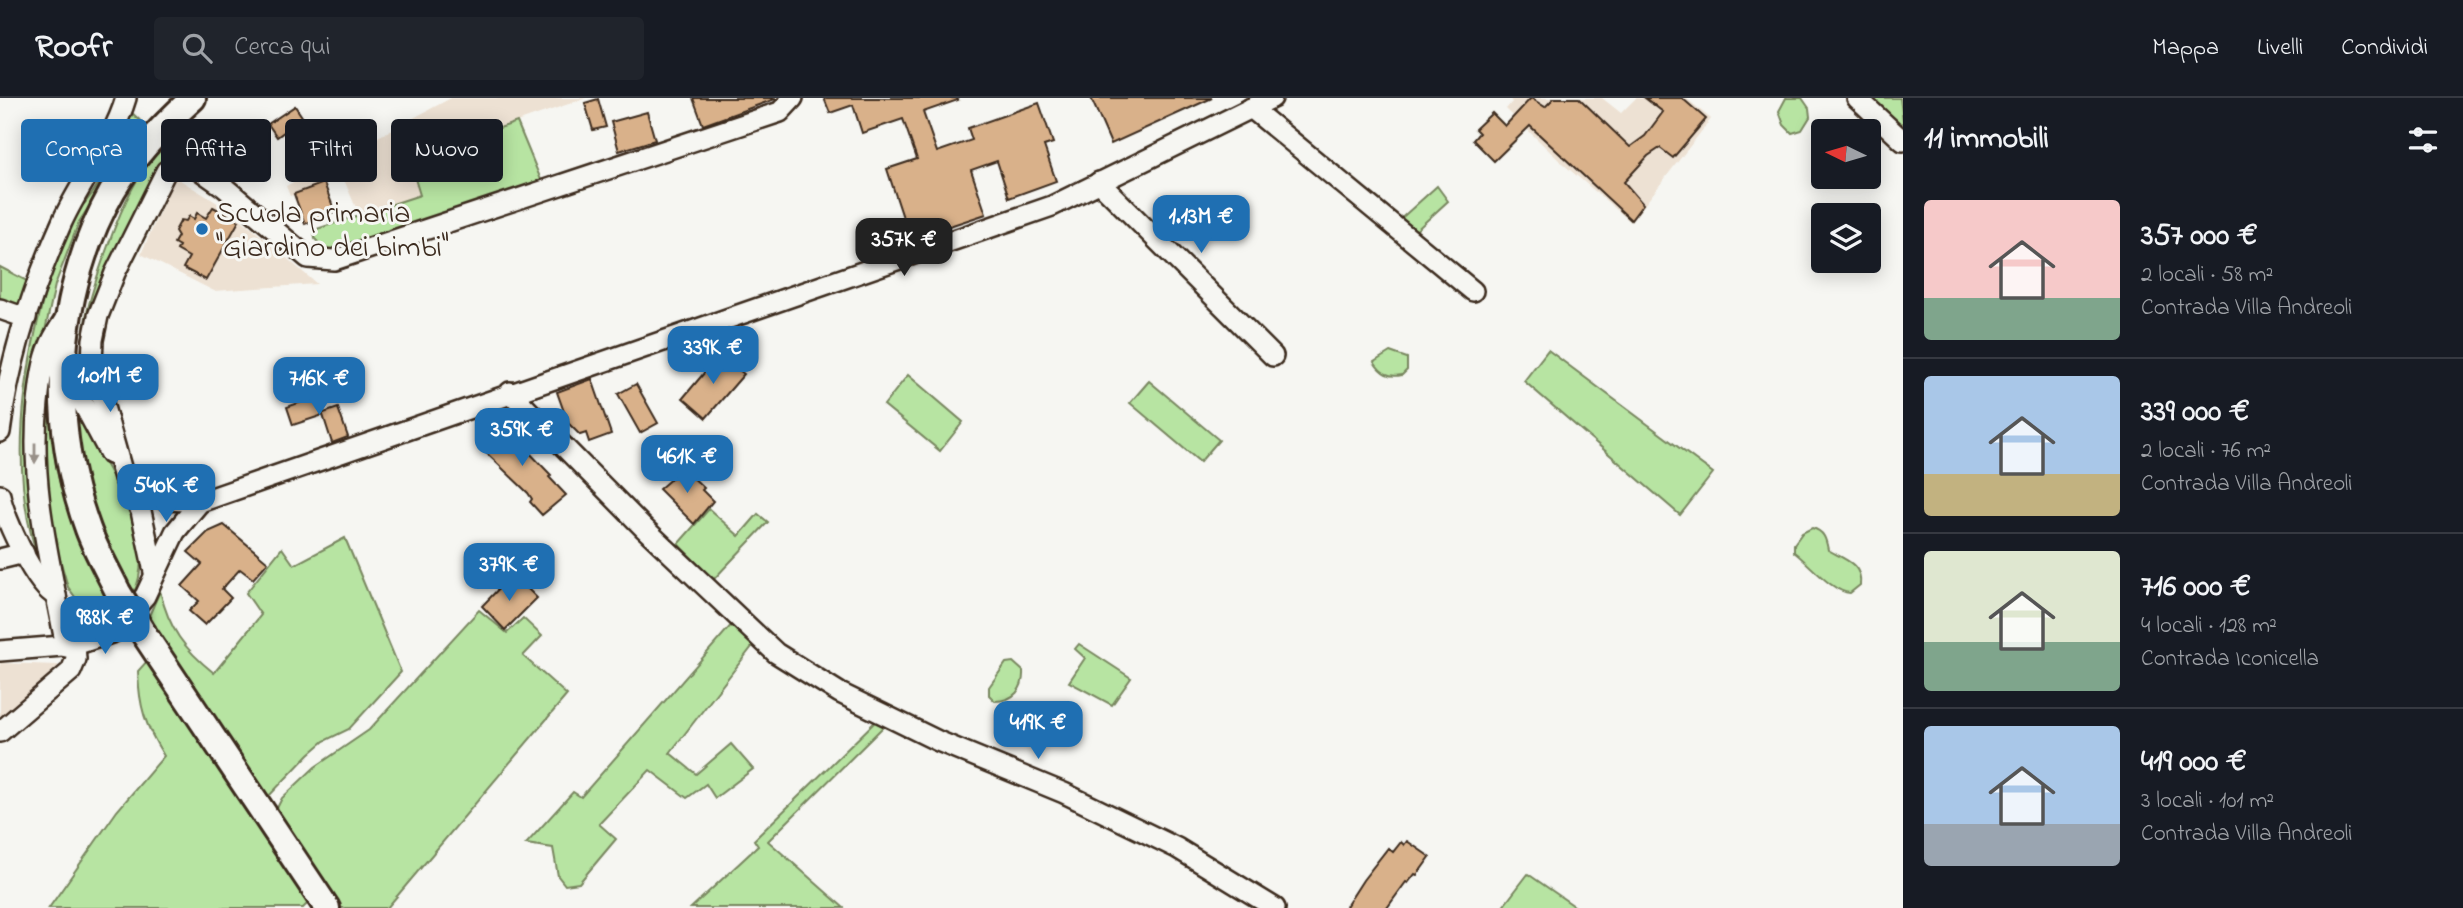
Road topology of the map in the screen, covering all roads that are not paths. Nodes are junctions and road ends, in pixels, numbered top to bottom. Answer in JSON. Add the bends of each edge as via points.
{"nodes":[{"id":1,"x":126,"y":98,"type":"edge"},
{"id":2,"x":193,"y":98,"type":"edge"},
{"id":3,"x":793,"y":98,"type":"edge"},
{"id":4,"x":1272,"y":98,"type":"edge"},
{"id":5,"x":1857,"y":98,"type":"edge"},
{"id":6,"x":1251,"y":108,"type":"junction"},
{"id":7,"x":1903,"y":141,"type":"edge"},
{"id":8,"x":1099,"y":182,"type":"junction"},
{"id":9,"x":1473,"y":291,"type":"dead end"},
{"id":10,"x":0,"y":309,"type":"edge"},
{"id":11,"x":66,"y":317,"type":"junction"},
{"id":12,"x":26,"y":318,"type":"junction"},
{"id":13,"x":1273,"y":356,"type":"dead end"},
{"id":14,"x":64,"y":367,"type":"junction"},
{"id":15,"x":510,"y":393,"type":"junction"},
{"id":16,"x":0,"y":432,"type":"edge"},
{"id":17,"x":128,"y":484,"type":"junction"},
{"id":18,"x":0,"y":495,"type":"edge"},
{"id":19,"x":200,"y":502,"type":"junction"},
{"id":20,"x":24,"y":553,"type":"junction"},
{"id":21,"x":0,"y":559,"type":"edge"},
{"id":22,"x":154,"y":572,"type":"junction"},
{"id":23,"x":57,"y":597,"type":"junction"},
{"id":24,"x":71,"y":646,"type":"junction"},
{"id":25,"x":0,"y":650,"type":"edge"},
{"id":26,"x":0,"y":732,"type":"edge"},
{"id":27,"x":327,"y":908,"type":"edge"},
{"id":28,"x":1275,"y":908,"type":"edge"}],
"edges":[{"from":1,"to":12,"type":"street","via":[[62,220]]},
{"from":2,"to":11,"type":"main road","via":[[144,146],[114,190],[96,227]]},
{"from":3,"to":17,"type":"street","via":[[779,112],[334,260],[307,258],[184,159],[166,171],[115,273],[93,340],[92,364]]},
{"from":4,"to":6,"type":"street"},
{"from":5,"to":7,"type":"street"},
{"from":6,"to":8,"type":"street"},
{"from":6,"to":9,"type":"street"},
{"from":8,"to":13,"type":"street"},
{"from":8,"to":15,"type":"street","via":[[1052,206]]},
{"from":10,"to":12,"type":"street"},
{"from":11,"to":14,"type":"main road"},
{"from":11,"to":23,"type":"street","one_way":true,"via":[[50,344],[41,376],[34,436],[35,471]]},
{"from":12,"to":16,"type":"street"},
{"from":14,"to":17,"type":"street"},
{"from":14,"to":27,"type":"main road","bridge":true,"via":[[63,409],[73,482],[88,531],[144,634]]},
{"from":15,"to":19,"type":"street"},
{"from":15,"to":28,"type":"street","via":[[776,653],[840,694],[1177,848]]},
{"from":17,"to":19,"type":"street","via":[[167,500]]},
{"from":17,"to":22,"type":"street","via":[[149,538]]},
{"from":18,"to":20,"type":"street"},
{"from":19,"to":22,"type":"street","via":[[175,532]]},
{"from":20,"to":21,"type":"street"},
{"from":20,"to":23,"type":"street","via":[[48,592]]},
{"from":22,"to":24,"type":"street","via":[[145,596],[114,632]]},
{"from":23,"to":24,"type":"street"},
{"from":24,"to":25,"type":"street"},
{"from":24,"to":26,"type":"street","via":[[76,659],[71,671]]}]}
